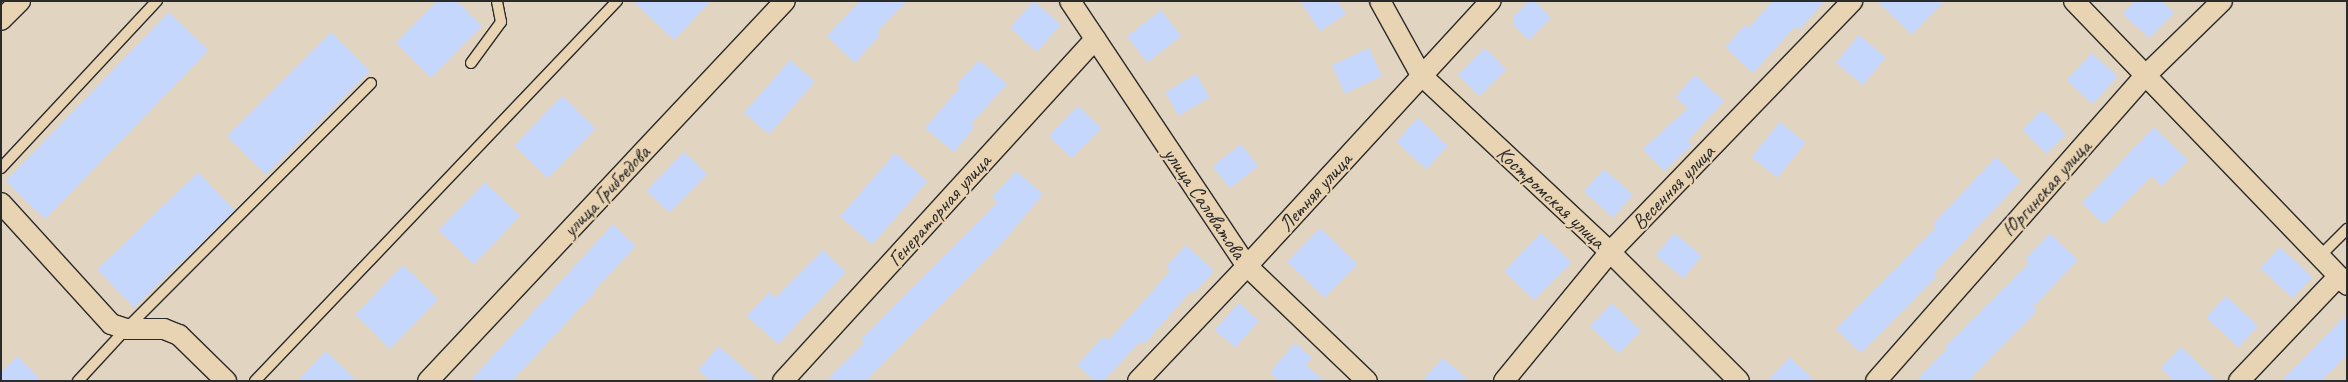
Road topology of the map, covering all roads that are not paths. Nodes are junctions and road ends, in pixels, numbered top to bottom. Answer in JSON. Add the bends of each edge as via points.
{"nodes":[{"id":1,"x":20,"y":1,"type":"edge"},
{"id":2,"x":157,"y":1,"type":"edge"},
{"id":3,"x":496,"y":1,"type":"edge"},
{"id":4,"x":616,"y":1,"type":"edge"},
{"id":5,"x":785,"y":1,"type":"edge"},
{"id":6,"x":1070,"y":1,"type":"edge"},
{"id":7,"x":1380,"y":1,"type":"edge"},
{"id":8,"x":1491,"y":1,"type":"edge"},
{"id":9,"x":1852,"y":1,"type":"edge"},
{"id":10,"x":2074,"y":1,"type":"edge"},
{"id":11,"x":2222,"y":1,"type":"edge"},
{"id":12,"x":1,"y":20,"type":"edge"},
{"id":13,"x":1095,"y":39,"type":"junction"},
{"id":14,"x":471,"y":63,"type":"dead end"},
{"id":15,"x":1421,"y":75,"type":"junction"},
{"id":16,"x":2146,"y":76,"type":"junction"},
{"id":17,"x":371,"y":83,"type":"dead end"},
{"id":18,"x":1,"y":168,"type":"edge"},
{"id":19,"x":1,"y":203,"type":"edge"},
{"id":20,"x":2347,"y":230,"type":"edge"},
{"id":21,"x":1610,"y":252,"type":"junction"},
{"id":22,"x":2319,"y":257,"type":"junction"},
{"id":23,"x":1247,"y":266,"type":"junction"},
{"id":24,"x":2343,"y":281,"type":"edge"},
{"id":25,"x":126,"y":329,"type":"junction"},
{"id":26,"x":78,"y":381,"type":"edge"},
{"id":27,"x":226,"y":381,"type":"edge"},
{"id":28,"x":255,"y":381,"type":"edge"},
{"id":29,"x":428,"y":381,"type":"edge"},
{"id":30,"x":783,"y":381,"type":"edge"},
{"id":31,"x":1138,"y":381,"type":"edge"},
{"id":32,"x":1367,"y":381,"type":"edge"},
{"id":33,"x":1504,"y":381,"type":"edge"},
{"id":34,"x":1738,"y":381,"type":"edge"},
{"id":35,"x":1876,"y":381,"type":"edge"},
{"id":36,"x":2239,"y":381,"type":"edge"}],
"edges":[{"from":1,"to":12,"type":"street"},
{"from":2,"to":18,"type":"lane"},
{"from":3,"to":14,"type":"lane","via":[[501,22]]},
{"from":4,"to":28,"type":"lane"},
{"from":5,"to":29,"type":"street","name":"улица Грибоедова"},
{"from":6,"to":13,"type":"street","name":"улица Саловатова"},
{"from":7,"to":15,"type":"street","name":"Костромская улица"},
{"from":8,"to":15,"type":"street","name":"Летняя улица"},
{"from":9,"to":21,"type":"street","name":"Весенняя улица"},
{"from":10,"to":16,"type":"street"},
{"from":11,"to":16,"type":"street","name":"Юргинская улица"},
{"from":13,"to":23,"type":"street","name":"улица Саловатова"},
{"from":13,"to":30,"type":"street","name":"Генераторная улица"},
{"from":15,"to":21,"type":"street","name":"Костромская улица"},
{"from":15,"to":23,"type":"street","name":"Летняя улица"},
{"from":16,"to":22,"type":"street"},
{"from":16,"to":35,"type":"street","name":"Юргинская улица"},
{"from":17,"to":25,"type":"lane"},
{"from":19,"to":25,"type":"street","via":[[111,324]]},
{"from":20,"to":22,"type":"lane"},
{"from":21,"to":33,"type":"street","name":"Весенняя улица"},
{"from":21,"to":34,"type":"street","name":"Костромская улица"},
{"from":22,"to":24,"type":"street"},
{"from":23,"to":31,"type":"street","name":"Летняя улица"},
{"from":23,"to":32,"type":"street","name":"улица Саловатова"},
{"from":24,"to":36,"type":"street"},
{"from":25,"to":26,"type":"lane"},
{"from":25,"to":27,"type":"street","via":[[164,329],[179,336]]}]}
